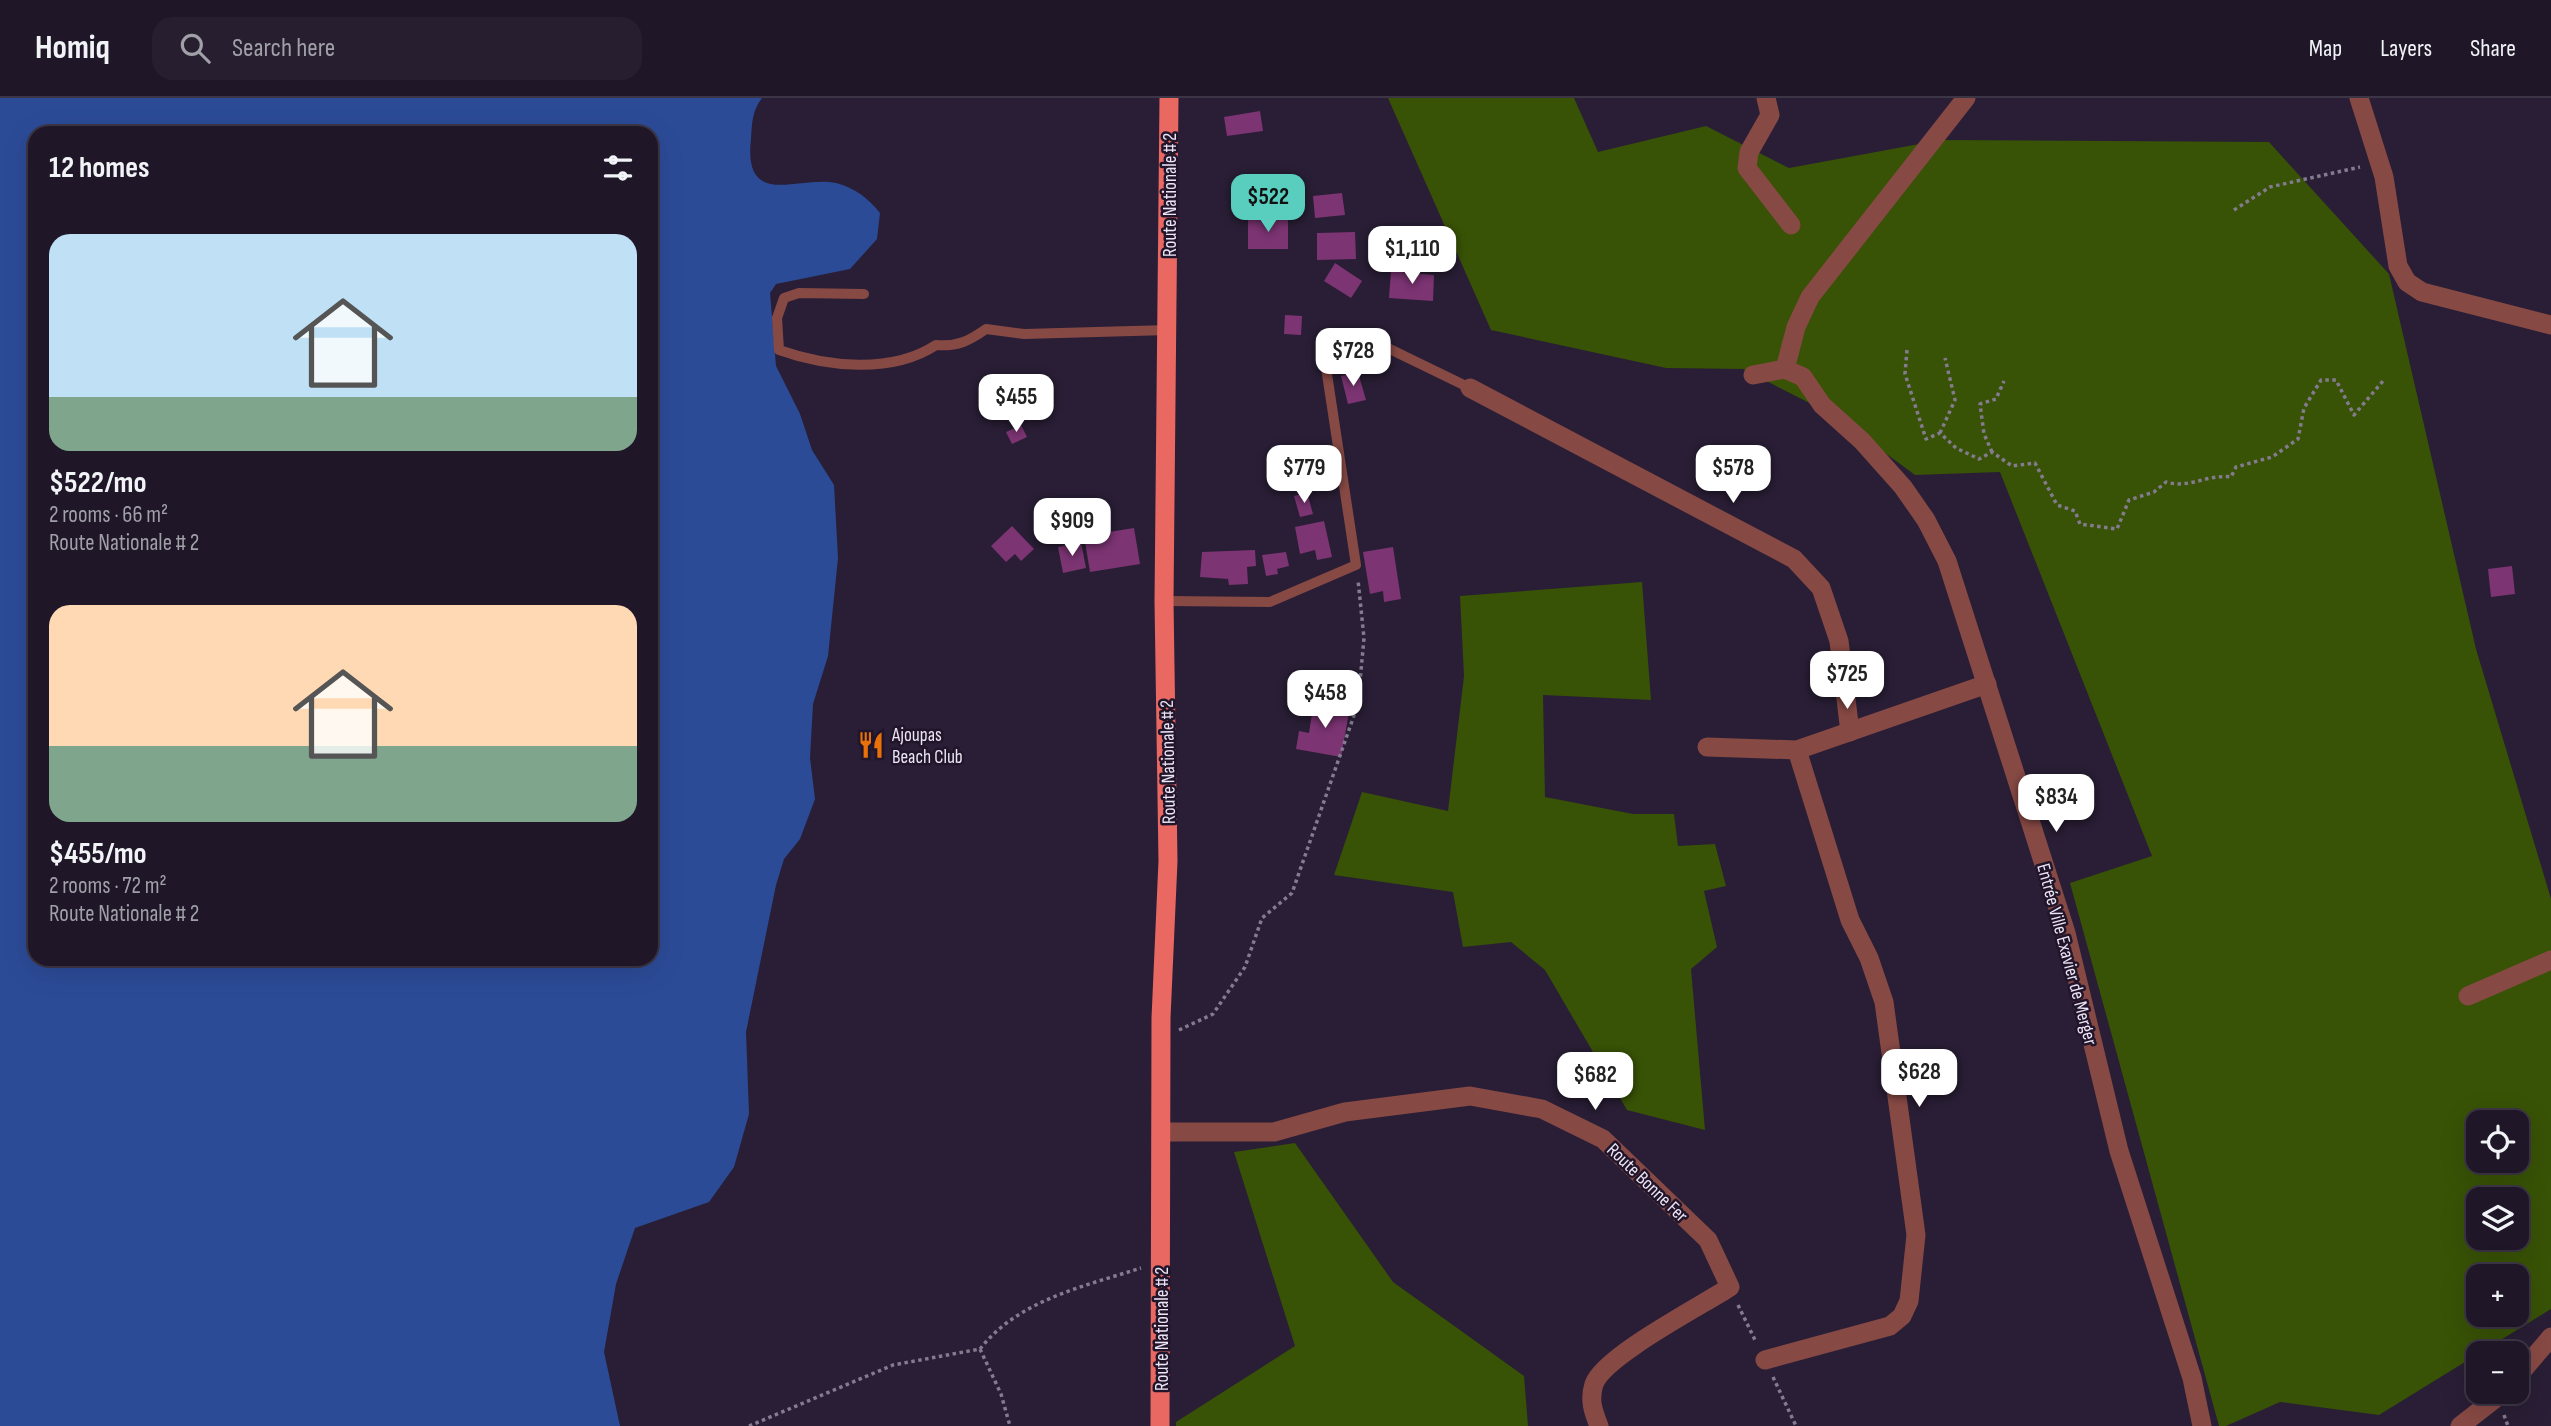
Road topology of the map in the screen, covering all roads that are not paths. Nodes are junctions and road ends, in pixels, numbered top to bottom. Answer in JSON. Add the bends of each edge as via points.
{"nodes":[{"id":1,"x":1169,"y":98,"type":"edge"},
{"id":2,"x":1766,"y":98,"type":"edge"},
{"id":3,"x":1966,"y":98,"type":"edge"},
{"id":4,"x":2359,"y":98,"type":"edge"},
{"id":5,"x":1791,"y":225,"type":"dead end"},
{"id":6,"x":864,"y":294,"type":"dead end"},
{"id":7,"x":2551,"y":325,"type":"edge"},
{"id":8,"x":1168,"y":330,"type":"junction"},
{"id":9,"x":1784,"y":369,"type":"junction"},
{"id":10,"x":1753,"y":375,"type":"dead end"},
{"id":11,"x":1471,"y":388,"type":"joint"},
{"id":12,"x":1164,"y":601,"type":"junction"},
{"id":13,"x":1987,"y":684,"type":"junction"},
{"id":14,"x":1850,"y":732,"type":"junction"},
{"id":15,"x":1707,"y":747,"type":"dead end"},
{"id":16,"x":1797,"y":750,"type":"junction"},
{"id":17,"x":2551,"y":960,"type":"edge"},
{"id":18,"x":2468,"y":996,"type":"dead end"},
{"id":19,"x":1162,"y":1132,"type":"junction"},
{"id":20,"x":2551,"y":1336,"type":"edge"},
{"id":21,"x":1765,"y":1360,"type":"dead end"},
{"id":22,"x":2529,"y":1362,"type":"edge"},
{"id":23,"x":2488,"y":1404,"type":"edge"},
{"id":24,"x":1160,"y":1426,"type":"edge"},
{"id":25,"x":1599,"y":1426,"type":"edge"},
{"id":26,"x":2202,"y":1426,"type":"edge"},
{"id":27,"x":2460,"y":1426,"type":"edge"}],
"edges":[{"from":1,"to":8,"type":"main road","name":"Route Nationale # 2"},
{"from":2,"to":5,"type":"street","via":[[1770,115],[1749,152],[1747,168]]},
{"from":3,"to":9,"type":"street","via":[[1810,297]]},
{"from":4,"to":7,"type":"street","via":[[2380,163],[2398,266],[2407,282],[2423,292]]},
{"from":6,"to":8,"type":"lane","via":[[799,293],[784,298],[777,318],[779,350],[810,361],[871,365],[922,354],[936,345],[952,347],[986,329],[1024,334]]},
{"from":8,"to":12,"type":"main road","name":"Route Nationale # 2"},
{"from":9,"to":10,"type":"street"},
{"from":9,"to":13,"type":"street","name":"Entrée Ville Exavier de Merger","via":[[1803,377],[1822,405],[1863,441],[1903,486],[1926,520],[1947,561]]},
{"from":11,"to":12,"type":"lane","via":[[1363,336],[1328,335],[1325,361],[1356,565],[1270,601]]},
{"from":11,"to":14,"type":"street","via":[[1794,559],[1821,588],[1839,641]]},
{"from":12,"to":19,"type":"main road","name":"Route Nationale # 2","via":[[1168,861]]},
{"from":13,"to":14,"type":"street"},
{"from":13,"to":26,"type":"street","name":"Entrée Ville Exavier de Merger","via":[[2066,933],[2119,1151],[2192,1378]]},
{"from":14,"to":16,"type":"street"},
{"from":15,"to":16,"type":"street"},
{"from":16,"to":21,"type":"street","via":[[1850,920],[1884,1002],[1916,1236],[1909,1301],[1902,1316],[1890,1326]]},
{"from":17,"to":18,"type":"street"},
{"from":19,"to":24,"type":"main road","name":"Route Nationale # 2"},
{"from":19,"to":25,"type":"street","name":"Route Bonne Fer","via":[[1274,1132],[1345,1112],[1470,1096],[1542,1109],[1603,1139],[1708,1240],[1730,1287],[1608,1363],[1595,1383],[1591,1404]]},
{"from":20,"to":22,"type":"street"},
{"from":23,"to":27,"type":"street"}]}
